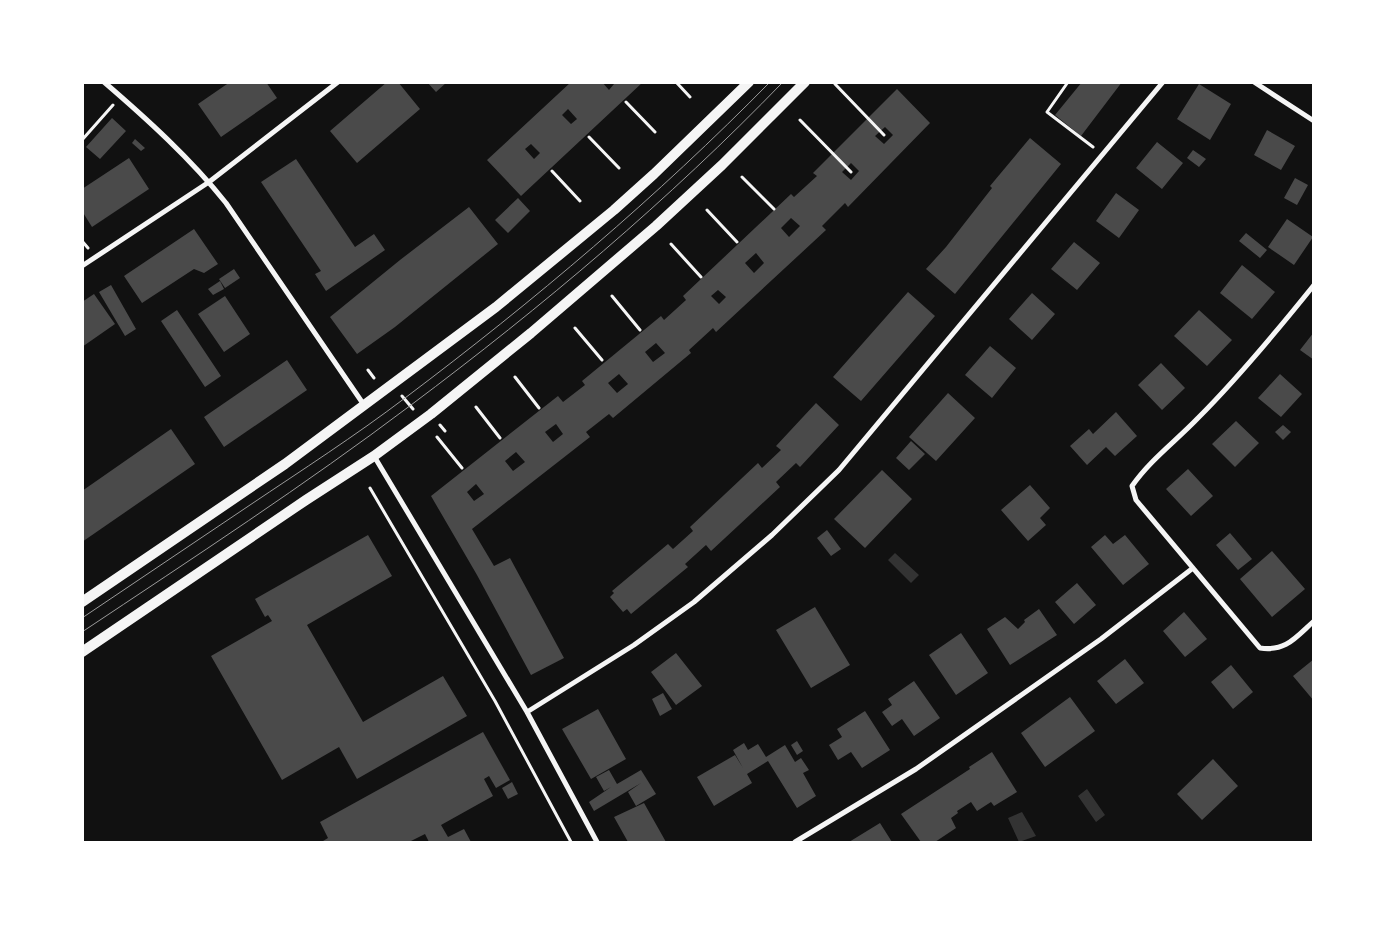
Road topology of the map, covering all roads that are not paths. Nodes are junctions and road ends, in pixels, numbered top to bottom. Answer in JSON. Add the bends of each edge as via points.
{"nodes":[{"id":1,"x":104,"y":82,"type":"edge"},
{"id":2,"x":338,"y":82,"type":"edge"},
{"id":3,"x":749,"y":82,"type":"edge"},
{"id":4,"x":804,"y":82,"type":"edge"},
{"id":5,"x":1162,"y":82,"type":"edge"},
{"id":6,"x":1254,"y":82,"type":"edge"},
{"id":7,"x":1314,"y":121,"type":"edge"},
{"id":8,"x":209,"y":182,"type":"junction"},
{"id":9,"x":82,"y":266,"type":"edge"},
{"id":10,"x":1314,"y":286,"type":"edge"},
{"id":11,"x":364,"y":405,"type":"junction"},
{"id":12,"x":374,"y":456,"type":"junction"},
{"id":13,"x":1193,"y":568,"type":"junction"},
{"id":14,"x":82,"y":602,"type":"edge"},
{"id":15,"x":1314,"y":621,"type":"edge"},
{"id":16,"x":82,"y":652,"type":"edge"},
{"id":17,"x":528,"y":712,"type":"junction"},
{"id":18,"x":597,"y":842,"type":"edge"},
{"id":19,"x":796,"y":842,"type":"edge"}],
"edges":[{"from":1,"to":8,"type":"street"},
{"from":2,"to":8,"type":"street"},
{"from":3,"to":11,"type":"main road","via":[[590,231],[496,307]]},
{"from":4,"to":12,"type":"main road","via":[[656,226],[531,333]]},
{"from":5,"to":17,"type":"street","via":[[839,470],[772,535],[694,602],[634,645]]},
{"from":6,"to":7,"type":"street"},
{"from":8,"to":9,"type":"street"},
{"from":8,"to":11,"type":"street"},
{"from":10,"to":13,"type":"street","via":[[1257,355],[1132,486],[1136,500]]},
{"from":11,"to":14,"type":"main road","via":[[285,464]]},
{"from":12,"to":16,"type":"main road"},
{"from":12,"to":17,"type":"street"},
{"from":13,"to":15,"type":"street","via":[[1260,648],[1272,650],[1288,644]]},
{"from":13,"to":19,"type":"street","via":[[1100,639],[916,769]]},
{"from":17,"to":18,"type":"street"}]}
